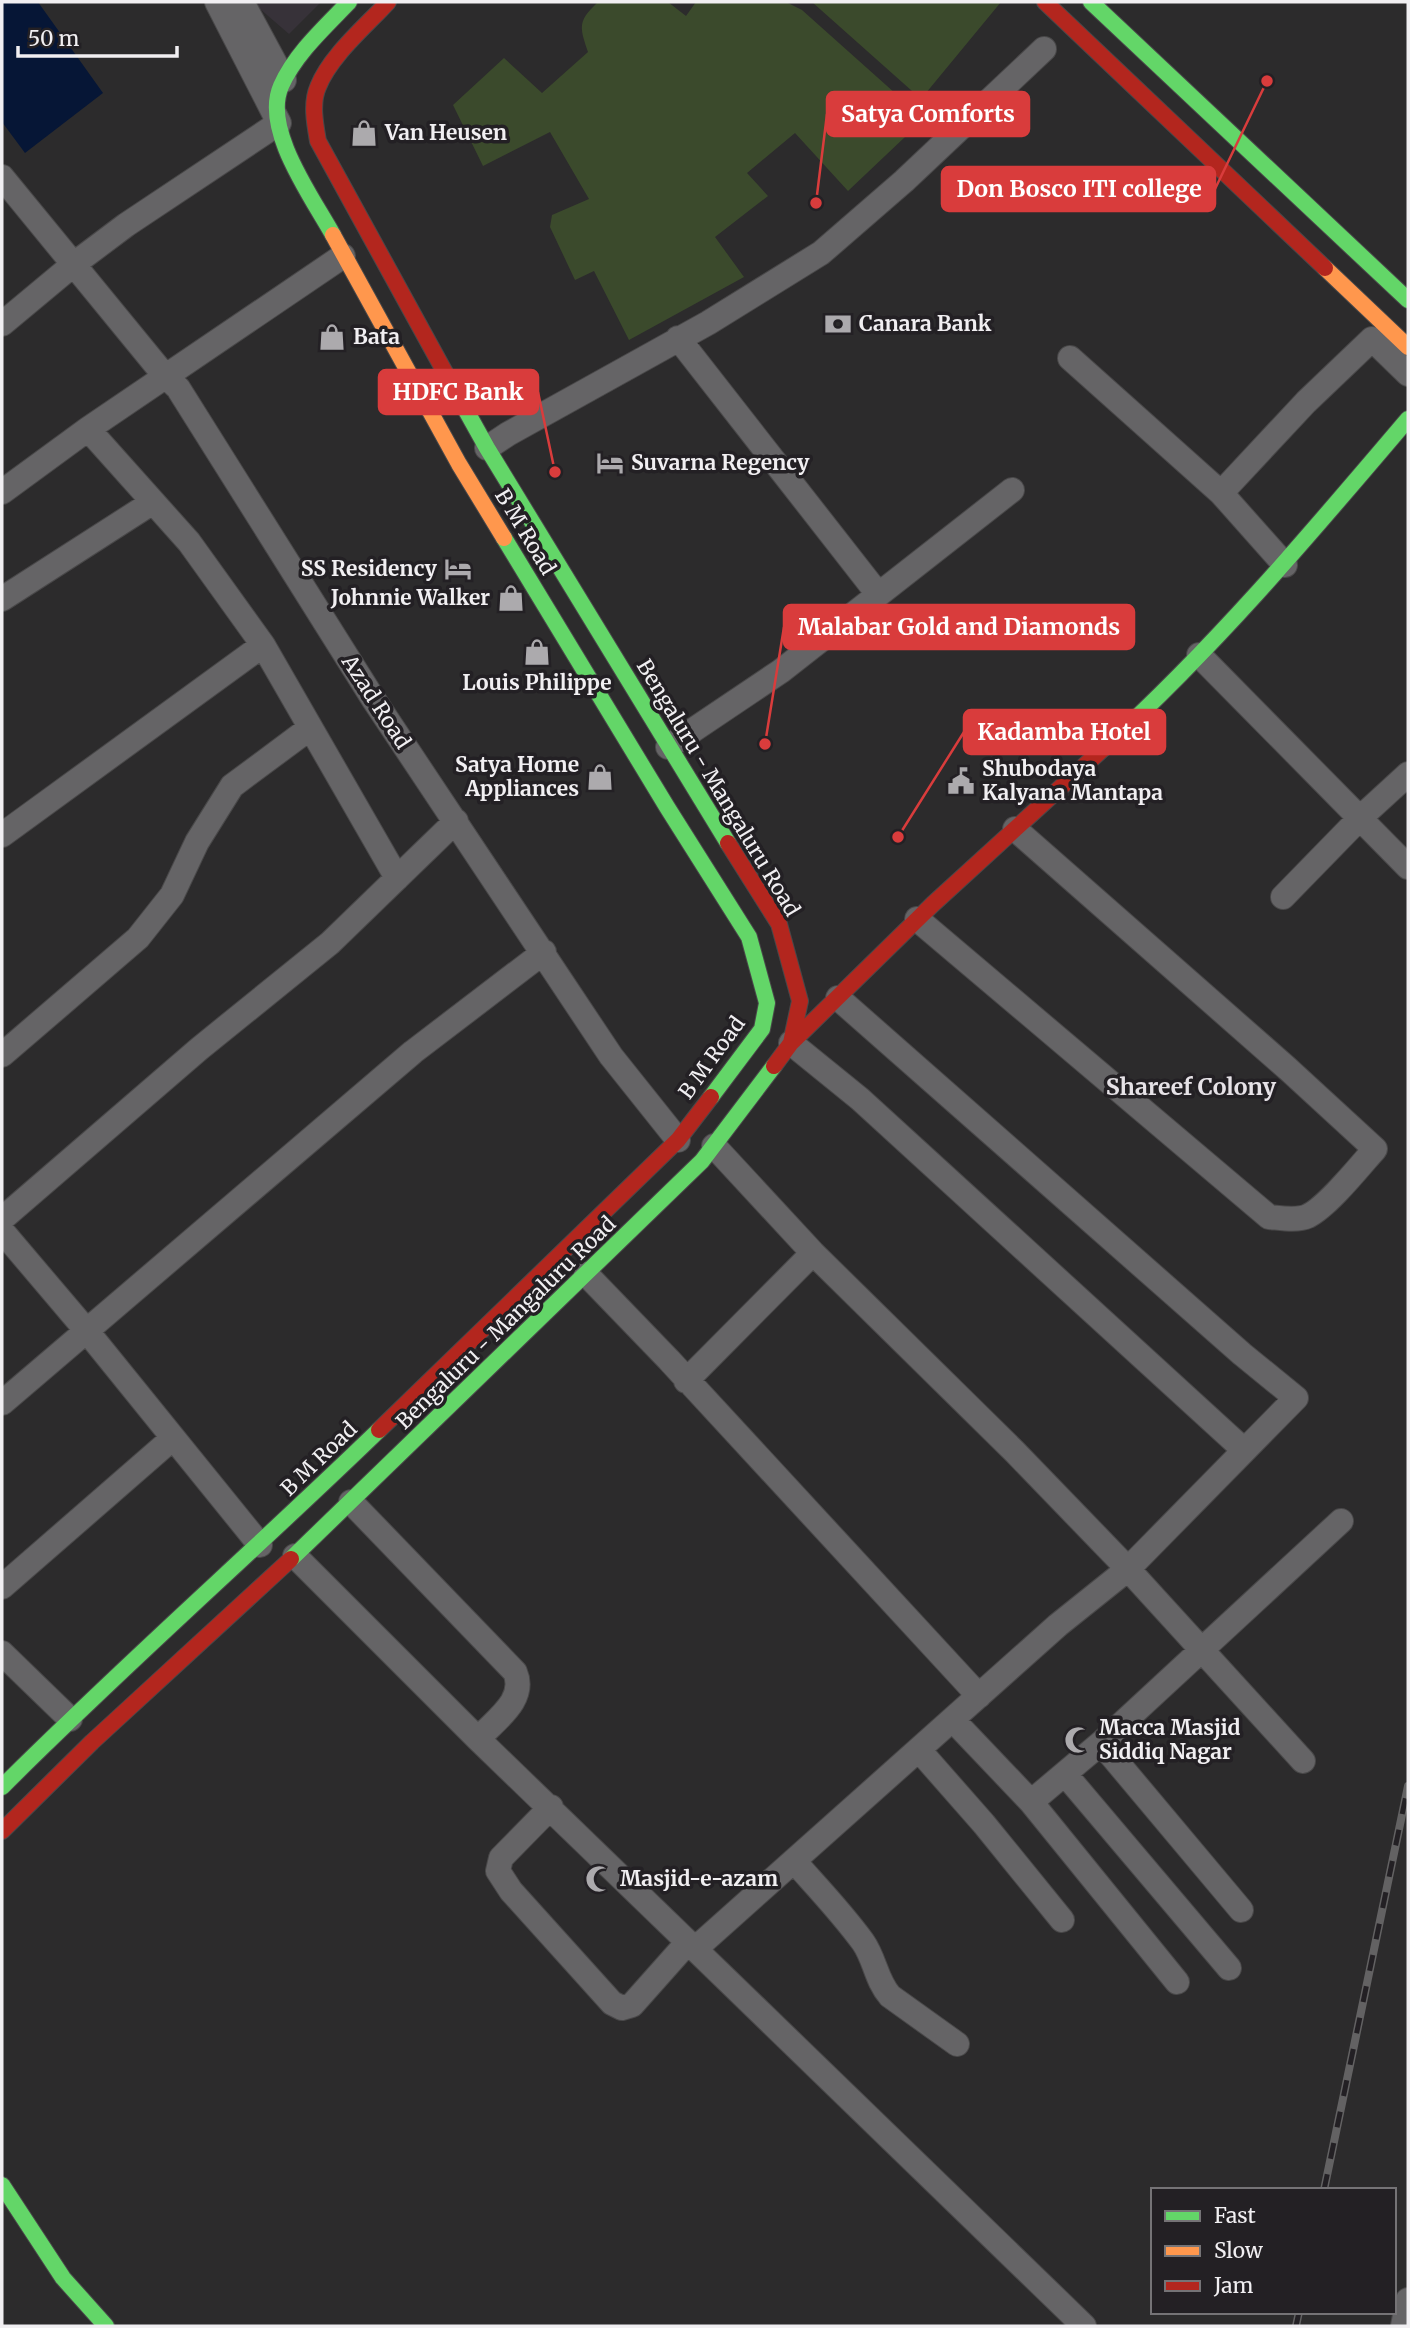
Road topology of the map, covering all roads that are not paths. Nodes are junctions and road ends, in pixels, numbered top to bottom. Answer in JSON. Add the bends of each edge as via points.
{"nodes":[{"id":1,"x":218,"y":2,"type":"edge"},
{"id":2,"x":242,"y":2,"type":"edge"},
{"id":3,"x":349,"y":2,"type":"edge"},
{"id":4,"x":388,"y":2,"type":"edge"},
{"id":5,"x":1045,"y":2,"type":"edge"},
{"id":6,"x":1091,"y":2,"type":"edge"},
{"id":7,"x":1044,"y":49,"type":"dead end"},
{"id":8,"x":284,"y":80,"type":"junction"},
{"id":9,"x":294,"y":124,"type":"junction"},
{"id":10,"x":2,"y":177,"type":"edge"},
{"id":11,"x":343,"y":256,"type":"junction"},
{"id":12,"x":74,"y":264,"type":"junction"},
{"id":13,"x":1408,"y":300,"type":"edge"},
{"id":14,"x":2,"y":324,"type":"edge"},
{"id":15,"x":678,"y":338,"type":"junction"},
{"id":16,"x":1408,"y":347,"type":"edge"},
{"id":17,"x":1070,"y":358,"type":"dead end"},
{"id":18,"x":1408,"y":374,"type":"edge"},
{"id":19,"x":165,"y":376,"type":"junction"},
{"id":20,"x":1408,"y":419,"type":"edge"},
{"id":21,"x":88,"y":429,"type":"junction"},
{"id":22,"x":487,"y":448,"type":"junction"},
{"id":23,"x":1012,"y":490,"type":"dead end"},
{"id":24,"x":2,"y":492,"type":"edge"},
{"id":25,"x":1221,"y":493,"type":"junction"},
{"id":26,"x":153,"y":502,"type":"junction"},
{"id":27,"x":1285,"y":565,"type":"junction"},
{"id":28,"x":878,"y":594,"type":"junction"},
{"id":29,"x":2,"y":599,"type":"edge"},
{"id":30,"x":263,"y":645,"type":"junction"},
{"id":31,"x":1199,"y":655,"type":"junction"},
{"id":32,"x":310,"y":728,"type":"junction"},
{"id":33,"x":668,"y":747,"type":"junction"},
{"id":34,"x":1408,"y":774,"type":"edge"},
{"id":35,"x":1360,"y":818,"type":"junction"},
{"id":36,"x":456,"y":821,"type":"junction"},
{"id":37,"x":1015,"y":829,"type":"junction"},
{"id":38,"x":2,"y":835,"type":"edge"},
{"id":39,"x":1408,"y":867,"type":"edge"},
{"id":40,"x":746,"y":871,"type":"junction"},
{"id":41,"x":397,"y":878,"type":"junction"},
{"id":42,"x":718,"y":888,"type":"junction"},
{"id":43,"x":1283,"y":897,"type":"dead end"},
{"id":44,"x":917,"y":919,"type":"junction"},
{"id":45,"x":544,"y":952,"type":"junction"},
{"id":46,"x":838,"y":998,"type":"junction"},
{"id":47,"x":791,"y":1042,"type":"junction"},
{"id":48,"x":2,"y":1055,"type":"edge"},
{"id":49,"x":678,"y":1140,"type":"junction"},
{"id":50,"x":714,"y":1146,"type":"junction"},
{"id":51,"x":2,"y":1219,"type":"edge"},
{"id":52,"x":2,"y":1231,"type":"edge"},
{"id":53,"x":813,"y":1253,"type":"junction"},
{"id":54,"x":586,"y":1274,"type":"junction"},
{"id":55,"x":86,"y":1329,"type":"junction"},
{"id":56,"x":686,"y":1381,"type":"junction"},
{"id":57,"x":2,"y":1403,"type":"edge"},
{"id":58,"x":173,"y":1438,"type":"junction"},
{"id":59,"x":1244,"y":1450,"type":"junction"},
{"id":60,"x":351,"y":1502,"type":"junction"},
{"id":61,"x":1341,"y":1521,"type":"dead end"},
{"id":62,"x":260,"y":1545,"type":"junction"},
{"id":63,"x":295,"y":1556,"type":"junction"},
{"id":64,"x":1128,"y":1569,"type":"junction"},
{"id":65,"x":2,"y":1587,"type":"edge"},
{"id":66,"x":1201,"y":1650,"type":"junction"},
{"id":67,"x":2,"y":1653,"type":"edge"},
{"id":68,"x":979,"y":1696,"type":"junction"},
{"id":69,"x":70,"y":1719,"type":"junction"},
{"id":70,"x":953,"y":1720,"type":"junction"},
{"id":71,"x":478,"y":1739,"type":"junction"},
{"id":72,"x":92,"y":1742,"type":"junction"},
{"id":73,"x":1101,"y":1743,"type":"junction"},
{"id":74,"x":919,"y":1750,"type":"junction"},
{"id":75,"x":1303,"y":1761,"type":"dead end"},
{"id":76,"x":1065,"y":1773,"type":"junction"},
{"id":77,"x":2,"y":1787,"type":"edge"},
{"id":78,"x":1031,"y":1802,"type":"junction"},
{"id":79,"x":551,"y":1807,"type":"junction"},
{"id":80,"x":2,"y":1831,"type":"edge"},
{"id":81,"x":794,"y":1861,"type":"junction"},
{"id":82,"x":1241,"y":1910,"type":"dead end"},
{"id":83,"x":1062,"y":1920,"type":"dead end"},
{"id":84,"x":691,"y":1946,"type":"junction"},
{"id":85,"x":1229,"y":1968,"type":"dead end"},
{"id":86,"x":1177,"y":1982,"type":"dead end"},
{"id":87,"x":957,"y":2045,"type":"dead end"},
{"id":88,"x":2,"y":2185,"type":"edge"},
{"id":89,"x":1408,"y":2300,"type":"edge"},
{"id":90,"x":106,"y":2326,"type":"edge"},
{"id":91,"x":1084,"y":2326,"type":"edge"},
{"id":92,"x":1403,"y":2326,"type":"edge"}],
"edges":[{"from":1,"to":9,"type":"street"},
{"from":2,"to":8,"type":"street"},
{"from":3,"to":8,"type":"main road"},
{"from":4,"to":9,"type":"main road","name":"Bengaluru - Mangaluru Road","via":[[332,63]]},
{"from":5,"to":16,"type":"main road"},
{"from":6,"to":13,"type":"main road"},
{"from":7,"to":15,"type":"street","via":[[821,253]]},
{"from":8,"to":9,"type":"main road","via":[[276,105]]},
{"from":9,"to":11,"type":"main road","name":"B M Road"},
{"from":9,"to":12,"type":"street","via":[[181,187]]},
{"from":9,"to":22,"type":"main road","name":"Bengaluru - Mangaluru Road","via":[[318,141]]},
{"from":10,"to":12,"type":"street","name":"Azad Road"},
{"from":11,"to":19,"type":"street"},
{"from":11,"to":42,"type":"main road","name":"B M Road","via":[[459,464]]},
{"from":12,"to":14,"type":"street"},
{"from":12,"to":19,"type":"street","name":"Azad Road"},
{"from":15,"to":22,"type":"street"},
{"from":15,"to":28,"type":"street"},
{"from":17,"to":25,"type":"street"},
{"from":18,"to":25,"type":"street","via":[[1372,339]]},
{"from":19,"to":21,"type":"street"},
{"from":19,"to":36,"type":"street","name":"Azad Road","via":[[178,388],[374,700]]},
{"from":20,"to":27,"type":"main road"},
{"from":21,"to":24,"type":"street"},
{"from":21,"to":26,"type":"street"},
{"from":22,"to":33,"type":"main road","name":"Bengaluru - Mangaluru Road"},
{"from":23,"to":28,"type":"street"},
{"from":25,"to":27,"type":"street"},
{"from":26,"to":29,"type":"street"},
{"from":26,"to":30,"type":"street","via":[[189,542]]},
{"from":27,"to":31,"type":"main road"},
{"from":28,"to":33,"type":"street","via":[[781,671]]},
{"from":30,"to":32,"type":"street"},
{"from":30,"to":38,"type":"street"},
{"from":31,"to":35,"type":"street"},
{"from":31,"to":37,"type":"main road"},
{"from":32,"to":41,"type":"street"},
{"from":32,"to":48,"type":"street","via":[[232,786],[197,842],[172,895],[138,937]]},
{"from":33,"to":40,"type":"main road","name":"Bengaluru - Mangaluru Road"},
{"from":34,"to":35,"type":"street"},
{"from":35,"to":39,"type":"street"},
{"from":35,"to":43,"type":"street"},
{"from":36,"to":41,"type":"street"},
{"from":36,"to":45,"type":"street","name":"Azad Road"},
{"from":37,"to":44,"type":"main road"},
{"from":37,"to":44,"type":"street","via":[[1375,1150],[1324,1204],[1307,1217],[1269,1217]]},
{"from":40,"to":42,"type":"main road"},
{"from":40,"to":47,"type":"main road","name":"Bengaluru - Mangaluru Road","via":[[779,924],[800,1002]]},
{"from":41,"to":51,"type":"street","via":[[330,943]]},
{"from":42,"to":49,"type":"main road","name":"B M Road","via":[[749,937],[767,1003],[762,1029]]},
{"from":44,"to":46,"type":"main road"},
{"from":45,"to":49,"type":"street","name":"Azad Road","via":[[611,1056]]},
{"from":45,"to":55,"type":"street","via":[[413,1052]]},
{"from":46,"to":47,"type":"main road"},
{"from":46,"to":59,"type":"street","via":[[1296,1398]]},
{"from":47,"to":50,"type":"main road","name":"Bengaluru - Mangaluru Road"},
{"from":47,"to":59,"type":"street","via":[[860,1099]]},
{"from":49,"to":62,"type":"main road","name":"B M Road"},
{"from":50,"to":53,"type":"street"},
{"from":50,"to":54,"type":"main road","name":"Bengaluru - Mangaluru Road"},
{"from":52,"to":55,"type":"street"},
{"from":53,"to":56,"type":"street"},
{"from":53,"to":64,"type":"street"},
{"from":54,"to":56,"type":"street"},
{"from":54,"to":60,"type":"main road","name":"Bengaluru - Mangaluru Road"},
{"from":55,"to":57,"type":"street"},
{"from":55,"to":58,"type":"street"},
{"from":56,"to":68,"type":"street"},
{"from":58,"to":62,"type":"street"},
{"from":58,"to":65,"type":"street"},
{"from":59,"to":64,"type":"street"},
{"from":60,"to":63,"type":"main road","name":"Bengaluru - Mangaluru Road"},
{"from":60,"to":71,"type":"street","via":[[515,1672],[514,1701]]},
{"from":61,"to":66,"type":"street"},
{"from":62,"to":69,"type":"main road","name":"B M Road"},
{"from":63,"to":71,"type":"street"},
{"from":63,"to":72,"type":"main road","name":"Bengaluru - Mangaluru Road"},
{"from":64,"to":66,"type":"street"},
{"from":64,"to":68,"type":"street"},
{"from":66,"to":73,"type":"street"},
{"from":66,"to":75,"type":"street"},
{"from":67,"to":69,"type":"street"},
{"from":68,"to":70,"type":"street"},
{"from":69,"to":72,"type":"main road"},
{"from":69,"to":77,"type":"main road","name":"B M Road"},
{"from":70,"to":74,"type":"street"},
{"from":70,"to":78,"type":"street"},
{"from":71,"to":79,"type":"street"},
{"from":72,"to":80,"type":"main road","name":"Bengaluru - Mangaluru Road"},
{"from":73,"to":76,"type":"street"},
{"from":73,"to":82,"type":"street"},
{"from":74,"to":81,"type":"street"},
{"from":74,"to":83,"type":"street"},
{"from":76,"to":78,"type":"street"},
{"from":76,"to":85,"type":"street"},
{"from":78,"to":86,"type":"street"},
{"from":79,"to":84,"type":"street"},
{"from":79,"to":84,"type":"street","via":[[501,1858],[498,1871],[612,2003],[622,2008],[632,2005]]},
{"from":81,"to":84,"type":"street"},
{"from":81,"to":87,"type":"street","via":[[862,1941],[890,1996]]},
{"from":84,"to":91,"type":"street"},
{"from":88,"to":90,"type":"main road","via":[[63,2278]]},
{"from":89,"to":92,"type":"street"}]}
